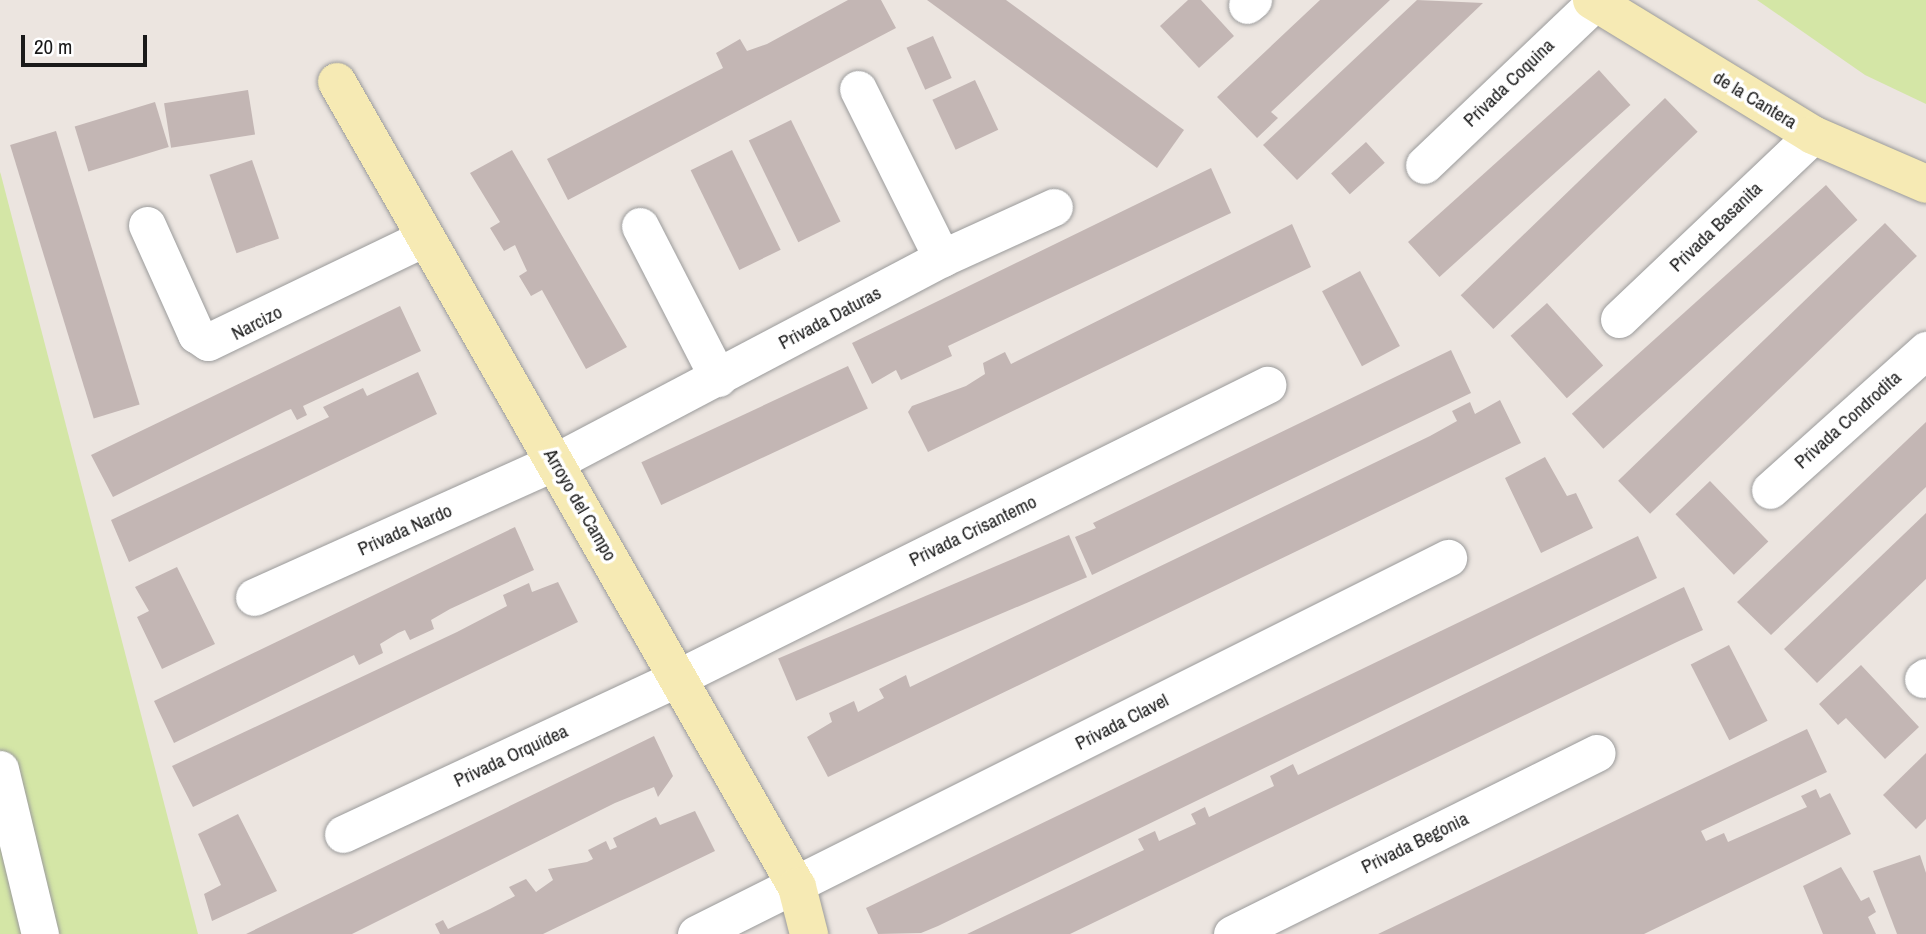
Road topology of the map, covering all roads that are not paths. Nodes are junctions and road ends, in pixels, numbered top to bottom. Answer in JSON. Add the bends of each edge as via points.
{"nodes":[{"id":1,"x":1593,"y":1,"type":"edge"},
{"id":2,"x":337,"y":82,"type":"dead end"},
{"id":3,"x":858,"y":89,"type":"dead end"},
{"id":4,"x":1813,"y":135,"type":"junction"},
{"id":5,"x":1424,"y":165,"type":"dead end"},
{"id":6,"x":1926,"y":184,"type":"edge"},
{"id":7,"x":1054,"y":207,"type":"dead end"},
{"id":8,"x":148,"y":225,"type":"dead end"},
{"id":9,"x":639,"y":226,"type":"dead end"},
{"id":10,"x":424,"y":238,"type":"junction"},
{"id":11,"x":942,"y":258,"type":"junction"},
{"id":12,"x":1619,"y":319,"type":"dead end"},
{"id":13,"x":1926,"y":350,"type":"edge"},
{"id":14,"x":718,"y":378,"type":"junction"},
{"id":15,"x":1267,"y":385,"type":"dead end"},
{"id":16,"x":555,"y":462,"type":"junction"},
{"id":17,"x":1770,"y":490,"type":"dead end"},
{"id":18,"x":1448,"y":558,"type":"dead end"},
{"id":19,"x":254,"y":597,"type":"dead end"},
{"id":20,"x":679,"y":677,"type":"junction"},
{"id":21,"x":1597,"y":753,"type":"dead end"},
{"id":22,"x":0,"y":769,"type":"edge"},
{"id":23,"x":343,"y":834,"type":"dead end"},
{"id":24,"x":797,"y":887,"type":"junction"},
{"id":25,"x":40,"y":934,"type":"edge"},
{"id":26,"x":696,"y":934,"type":"edge"},
{"id":27,"x":808,"y":934,"type":"edge"},
{"id":28,"x":1232,"y":934,"type":"edge"}],
"edges":[{"from":1,"to":4,"type":"street","name":"de la Cantera"},
{"from":1,"to":5,"type":"street","name":"Privada Coquina"},
{"from":2,"to":10,"type":"street","name":"Arroyo del Campo"},
{"from":3,"to":11,"type":"street"},
{"from":4,"to":6,"type":"street","name":"de la Cantera"},
{"from":4,"to":12,"type":"street","name":"Privada Basanita"},
{"from":7,"to":11,"type":"street","name":"Privada Daturas"},
{"from":8,"to":10,"type":"street","name":"Narcizo","via":[[196,334],[208,342]]},
{"from":9,"to":14,"type":"street"},
{"from":10,"to":16,"type":"street","name":"Arroyo del Campo"},
{"from":11,"to":14,"type":"street","name":"Privada Daturas"},
{"from":13,"to":17,"type":"street","name":"Privada Condrodita"},
{"from":14,"to":16,"type":"street","name":"Privada Daturas"},
{"from":15,"to":20,"type":"street","name":"Privada Crisantemo"},
{"from":16,"to":19,"type":"street","name":"Privada Nardo"},
{"from":16,"to":20,"type":"street","name":"Arroyo del Campo"},
{"from":18,"to":24,"type":"street","name":"Privada Clavel"},
{"from":20,"to":23,"type":"street","name":"Privada Orquídea"},
{"from":20,"to":24,"type":"street","name":"Arroyo del Campo"},
{"from":21,"to":28,"type":"street","name":"Privada Begonia"},
{"from":22,"to":25,"type":"street"},
{"from":24,"to":26,"type":"street","name":"Privada Clavel"},
{"from":24,"to":27,"type":"street","name":"Arroyo del Campo"}]}
